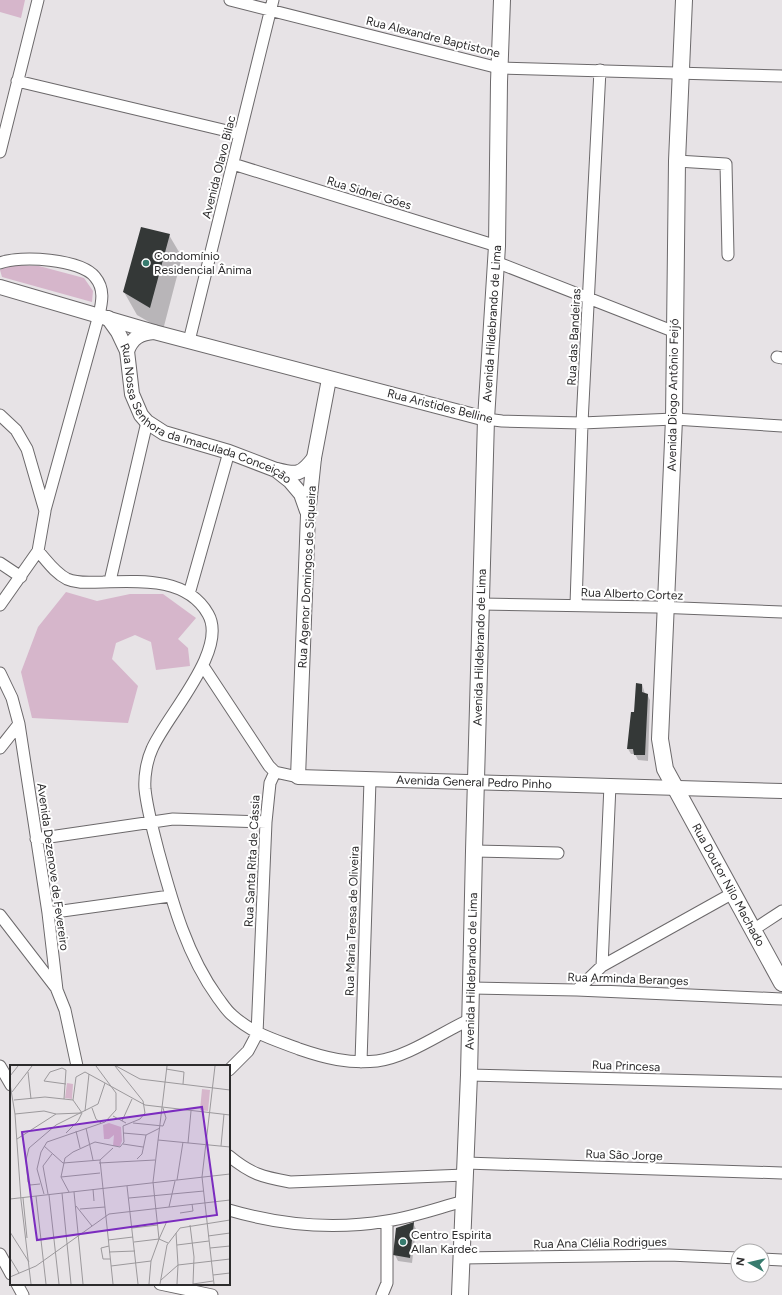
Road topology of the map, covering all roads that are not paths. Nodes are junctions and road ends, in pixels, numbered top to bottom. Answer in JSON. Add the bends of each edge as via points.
{"nodes":[{"id":1,"x":38,"y":0,"type":"edge"},
{"id":2,"x":230,"y":0,"type":"edge"},
{"id":3,"x":502,"y":0,"type":"edge"},
{"id":4,"x":684,"y":0,"type":"edge"},
{"id":5,"x":272,"y":5,"type":"edge"},
{"id":6,"x":499,"y":68,"type":"junction"},
{"id":7,"x":600,"y":70,"type":"junction"},
{"id":8,"x":681,"y":72,"type":"junction"},
{"id":9,"x":782,"y":76,"type":"edge"},
{"id":10,"x":17,"y":81,"type":"junction"},
{"id":11,"x":240,"y":134,"type":"junction"},
{"id":12,"x":0,"y":152,"type":"edge"},
{"id":13,"x":678,"y":161,"type":"junction"},
{"id":14,"x":233,"y":164,"type":"junction"},
{"id":15,"x":497,"y":254,"type":"junction"},
{"id":16,"x":728,"y":255,"type":"dead end"},
{"id":17,"x":0,"y":263,"type":"edge"},
{"id":18,"x":0,"y":287,"type":"edge"},
{"id":19,"x":589,"y":297,"type":"junction"},
{"id":20,"x":103,"y":317,"type":"junction"},
{"id":21,"x":154,"y":332,"type":"junction"},
{"id":22,"x":675,"y":332,"type":"junction"},
{"id":23,"x":189,"y":341,"type":"junction"},
{"id":24,"x":127,"y":351,"type":"junction"},
{"id":25,"x":329,"y":379,"type":"junction"},
{"id":26,"x":0,"y":415,"type":"edge"},
{"id":27,"x":486,"y":419,"type":"junction"},
{"id":28,"x":674,"y":419,"type":"junction"},
{"id":29,"x":147,"y":422,"type":"junction"},
{"id":30,"x":582,"y":423,"type":"junction"},
{"id":31,"x":782,"y":426,"type":"edge"},
{"id":32,"x":229,"y":452,"type":"junction"},
{"id":33,"x":314,"y":458,"type":"junction"},
{"id":34,"x":276,"y":470,"type":"junction"},
{"id":35,"x":45,"y":511,"type":"junction"},
{"id":36,"x":308,"y":515,"type":"junction"},
{"id":37,"x":38,"y":552,"type":"junction"},
{"id":38,"x":0,"y":563,"type":"edge"},
{"id":39,"x":21,"y":577,"type":"junction"},
{"id":40,"x":110,"y":581,"type":"junction"},
{"id":41,"x":189,"y":594,"type":"junction"},
{"id":42,"x":481,"y":604,"type":"junction"},
{"id":43,"x":0,"y":605,"type":"edge"},
{"id":44,"x":576,"y":605,"type":"junction"},
{"id":45,"x":667,"y":607,"type":"junction"},
{"id":46,"x":782,"y":612,"type":"edge"},
{"id":47,"x":203,"y":666,"type":"junction"},
{"id":48,"x":0,"y":673,"type":"edge"},
{"id":49,"x":19,"y":724,"type":"junction"},
{"id":50,"x":0,"y":748,"type":"edge"},
{"id":51,"x":275,"y":772,"type":"junction"},
{"id":52,"x":298,"y":777,"type":"junction"},
{"id":53,"x":370,"y":780,"type":"junction"},
{"id":54,"x":476,"y":782,"type":"junction"},
{"id":55,"x":610,"y":785,"type":"junction"},
{"id":56,"x":674,"y":787,"type":"junction"},
{"id":57,"x":782,"y":791,"type":"edge"},
{"id":58,"x":151,"y":821,"type":"junction"},
{"id":59,"x":266,"y":822,"type":"junction"},
{"id":60,"x":36,"y":839,"type":"junction"},
{"id":61,"x":474,"y":851,"type":"junction"},
{"id":62,"x":558,"y":853,"type":"dead end"},
{"id":63,"x":733,"y":893,"type":"junction"},
{"id":64,"x":170,"y":896,"type":"junction"},
{"id":65,"x":782,"y":911,"type":"edge"},
{"id":66,"x":48,"y":913,"type":"junction"},
{"id":67,"x":0,"y":915,"type":"edge"},
{"id":68,"x":753,"y":930,"type":"junction"},
{"id":69,"x":602,"y":966,"type":"junction"},
{"id":70,"x":782,"y":983,"type":"edge"},
{"id":71,"x":472,"y":988,"type":"junction"},
{"id":72,"x":57,"y":990,"type":"junction"},
{"id":73,"x":577,"y":990,"type":"junction"},
{"id":74,"x":782,"y":999,"type":"edge"},
{"id":75,"x":471,"y":1019,"type":"junction"},
{"id":76,"x":257,"y":1034,"type":"junction"},
{"id":77,"x":360,"y":1062,"type":"junction"},
{"id":78,"x":77,"y":1065,"type":"edge"},
{"id":79,"x":0,"y":1066,"type":"edge"},
{"id":80,"x":230,"y":1069,"type":"edge"},
{"id":81,"x":469,"y":1075,"type":"junction"},
{"id":82,"x":10,"y":1083,"type":"edge"},
{"id":83,"x":782,"y":1083,"type":"edge"},
{"id":84,"x":230,"y":1157,"type":"edge"},
{"id":85,"x":466,"y":1169,"type":"junction"},
{"id":86,"x":782,"y":1173,"type":"edge"},
{"id":87,"x":464,"y":1201,"type":"junction"},
{"id":88,"x":230,"y":1210,"type":"edge"},
{"id":89,"x":387,"y":1221,"type":"junction"},
{"id":90,"x":0,"y":1254,"type":"edge"},
{"id":91,"x":462,"y":1258,"type":"junction"},
{"id":92,"x":730,"y":1258,"type":"edge"},
{"id":93,"x":770,"y":1259,"type":"edge"},
{"id":94,"x":782,"y":1260,"type":"edge"},
{"id":95,"x":10,"y":1272,"type":"edge"},
{"id":96,"x":18,"y":1285,"type":"edge"},
{"id":97,"x":165,"y":1285,"type":"edge"},
{"id":98,"x":23,"y":1295,"type":"edge"},
{"id":99,"x":212,"y":1295,"type":"edge"},
{"id":100,"x":382,"y":1295,"type":"edge"},
{"id":101,"x":460,"y":1295,"type":"edge"}],
"edges":[{"from":1,"to":10,"type":"street"},
{"from":2,"to":5,"type":"street","name":"Rua Alexandre Baptistone"},
{"from":3,"to":6,"type":"main road","name":"Avenida Hildebrando de Lima"},
{"from":4,"to":8,"type":"main road","name":"Avenida Diogo Antônio Feijó"},
{"from":5,"to":6,"type":"street","name":"Rua Alexandre Baptistone"},
{"from":5,"to":11,"type":"street","name":"Avenida Olavo Bilac"},
{"from":6,"to":7,"type":"street","name":"Rua Alexandre Baptistone"},
{"from":6,"to":15,"type":"main road","name":"Avenida Hildebrando de Lima"},
{"from":7,"to":8,"type":"street","name":"Rua Alexandre Baptistone"},
{"from":7,"to":19,"type":"street","name":"Rua das Bandeiras"},
{"from":8,"to":9,"type":"street","name":"Rua Alexandre Baptistone"},
{"from":8,"to":13,"type":"main road","name":"Avenida Diogo Antônio Feijó"},
{"from":10,"to":11,"type":"street"},
{"from":10,"to":12,"type":"street"},
{"from":11,"to":14,"type":"street","name":"Avenida Olavo Bilac"},
{"from":13,"to":16,"type":"street","via":[[726,164]]},
{"from":13,"to":22,"type":"main road","name":"Avenida Diogo Antônio Feijó"},
{"from":14,"to":15,"type":"street","name":"Rua Sidnei Góes"},
{"from":14,"to":23,"type":"street","name":"Avenida Olavo Bilac"},
{"from":15,"to":19,"type":"street","name":"Rua Sidnei Góes"},
{"from":15,"to":27,"type":"main road","name":"Avenida Hildebrando de Lima"},
{"from":17,"to":20,"type":"street","via":[[7,260],[47,260],[90,272],[102,291]]},
{"from":18,"to":20,"type":"street"},
{"from":19,"to":22,"type":"street","name":"Rua Sidnei Góes"},
{"from":19,"to":30,"type":"street","name":"Rua das Bandeiras"},
{"from":20,"to":21,"type":"street","name":"Rua Aristides Belline"},
{"from":20,"to":24,"type":"street","name":"Rua Nossa Senhora da Imaculada Conceição","via":[[118,332]]},
{"from":20,"to":35,"type":"street"},
{"from":21,"to":23,"type":"street","name":"Rua Aristides Belline"},
{"from":21,"to":24,"type":"street","via":[[146,332],[134,339]]},
{"from":22,"to":28,"type":"main road","name":"Avenida Diogo Antônio Feijó"},
{"from":23,"to":25,"type":"street","name":"Rua Aristides Belline"},
{"from":24,"to":29,"type":"street","name":"Rua Nossa Senhora da Imaculada Conceição","via":[[132,394]]},
{"from":25,"to":27,"type":"street","name":"Rua Aristides Belline"},
{"from":25,"to":33,"type":"street","name":"Rua Agenor Domingos de Siqueira"},
{"from":26,"to":35,"type":"street","via":[[16,430],[25,445]]},
{"from":27,"to":30,"type":"street","name":"Rua Aristides Belline"},
{"from":27,"to":42,"type":"main road","name":"Avenida Hildebrando de Lima"},
{"from":28,"to":30,"type":"street","name":"Rua Aristides Belline"},
{"from":28,"to":31,"type":"street","name":"Rua Aristides Belline"},
{"from":28,"to":45,"type":"main road","name":"Avenida Diogo Antônio Feijó"},
{"from":29,"to":32,"type":"street","name":"Rua Nossa Senhora da Imaculada Conceição","via":[[170,436]]},
{"from":29,"to":40,"type":"street"},
{"from":30,"to":44,"type":"street","name":"Rua das Bandeiras"},
{"from":32,"to":34,"type":"street","name":"Rua Nossa Senhora da Imaculada Conceição"},
{"from":32,"to":41,"type":"street"},
{"from":33,"to":34,"type":"street","via":[[300,473]]},
{"from":33,"to":36,"type":"street","name":"Rua Agenor Domingos de Siqueira"},
{"from":34,"to":36,"type":"street","name":"Rua Nossa Senhora da Imaculada Conceição","via":[[301,494]]},
{"from":35,"to":37,"type":"street"},
{"from":36,"to":52,"type":"street","name":"Rua Agenor Domingos de Siqueira"},
{"from":37,"to":39,"type":"street"},
{"from":37,"to":40,"type":"street","via":[[66,578],[82,582]]},
{"from":38,"to":39,"type":"street"},
{"from":39,"to":43,"type":"street"},
{"from":40,"to":41,"type":"street","via":[[152,582]]},
{"from":41,"to":47,"type":"street","via":[[208,614],[212,627],[211,642]]},
{"from":42,"to":44,"type":"street","name":"Rua Alberto Cortez"},
{"from":42,"to":54,"type":"main road","name":"Avenida Hildebrando de Lima"},
{"from":44,"to":45,"type":"street","name":"Rua Alberto Cortez"},
{"from":45,"to":46,"type":"street","name":"Rua Alberto Cortez"},
{"from":45,"to":56,"type":"main road","name":"Avenida Diogo Antônio Feijó","via":[[660,739],[665,769]]},
{"from":47,"to":51,"type":"street"},
{"from":47,"to":58,"type":"street","via":[[150,753],[145,789]]},
{"from":48,"to":49,"type":"street","name":"Avenida Dezenove de Fevereiro","via":[[12,698]]},
{"from":49,"to":50,"type":"street"},
{"from":49,"to":60,"type":"street","name":"Avenida Dezenove de Fevereiro"},
{"from":51,"to":52,"type":"street","name":"Avenida General Pedro Pinho"},
{"from":51,"to":59,"type":"street","name":"Rua Santa Rita de Cássia","via":[[270,783]]},
{"from":52,"to":53,"type":"street","name":"Avenida General Pedro Pinho"},
{"from":53,"to":54,"type":"street","name":"Avenida General Pedro Pinho"},
{"from":53,"to":77,"type":"street","name":"Rua Maria Teresa de Oliveira"},
{"from":54,"to":55,"type":"street","name":"Avenida General Pedro Pinho"},
{"from":54,"to":61,"type":"main road","name":"Avenida Hildebrando de Lima"},
{"from":55,"to":56,"type":"street","name":"Avenida General Pedro Pinho"},
{"from":55,"to":69,"type":"street"},
{"from":56,"to":57,"type":"street","name":"Avenida General Pedro Pinho"},
{"from":56,"to":63,"type":"main road","name":"Rua Doutor Nilo Machado"},
{"from":58,"to":59,"type":"street","via":[[173,819]]},
{"from":58,"to":60,"type":"street"},
{"from":58,"to":64,"type":"street"},
{"from":59,"to":76,"type":"street","name":"Rua Santa Rita de Cássia"},
{"from":60,"to":66,"type":"street","name":"Avenida Dezenove de Fevereiro"},
{"from":61,"to":62,"type":"street"},
{"from":61,"to":71,"type":"main road","name":"Avenida Hildebrando de Lima"},
{"from":63,"to":68,"type":"main road","name":"Rua Doutor Nilo Machado"},
{"from":63,"to":69,"type":"street"},
{"from":64,"to":66,"type":"street"},
{"from":64,"to":76,"type":"street","via":[[191,952],[209,986],[230,1014]]},
{"from":65,"to":68,"type":"street"},
{"from":66,"to":72,"type":"street","name":"Avenida Dezenove de Fevereiro"},
{"from":67,"to":72,"type":"street"},
{"from":68,"to":70,"type":"main road","name":"Rua Doutor Nilo Machado"},
{"from":69,"to":73,"type":"street"},
{"from":71,"to":73,"type":"street","name":"Rua Arminda Beranges"},
{"from":71,"to":75,"type":"main road","name":"Avenida Hildebrando de Lima"},
{"from":72,"to":78,"type":"street","name":"Avenida Dezenove de Fevereiro","via":[[65,1010]]},
{"from":73,"to":74,"type":"street","name":"Rua Arminda Beranges"},
{"from":75,"to":77,"type":"street","via":[[406,1051],[380,1060]]},
{"from":75,"to":81,"type":"main road","name":"Avenida Hildebrando de Lima"},
{"from":76,"to":77,"type":"street","via":[[323,1058]]},
{"from":76,"to":80,"type":"street","name":"Rua Santa Rita de Cássia","via":[[248,1051]]},
{"from":79,"to":82,"type":"street"},
{"from":81,"to":83,"type":"street","name":"Rua Princesa"},
{"from":81,"to":85,"type":"main road","name":"Avenida Hildebrando de Lima"},
{"from":84,"to":85,"type":"street","name":"Rua São Jorge","via":[[264,1178],[290,1182]]},
{"from":85,"to":86,"type":"street","name":"Rua São Jorge"},
{"from":85,"to":87,"type":"main road","name":"Avenida Hildebrando de Lima"},
{"from":87,"to":89,"type":"street"},
{"from":87,"to":91,"type":"main road","name":"Avenida Hildebrando de Lima"},
{"from":88,"to":89,"type":"street","via":[[284,1222],[334,1226]]},
{"from":89,"to":100,"type":"street","via":[[387,1283]]},
{"from":90,"to":95,"type":"street"},
{"from":91,"to":92,"type":"street","name":"Rua Ana Clélia Rodrigues","via":[[669,1255]]},
{"from":91,"to":101,"type":"main road","name":"Avenida Hildebrando de Lima"},
{"from":93,"to":94,"type":"street"},
{"from":96,"to":98,"type":"street"},
{"from":97,"to":99,"type":"street"}]}
